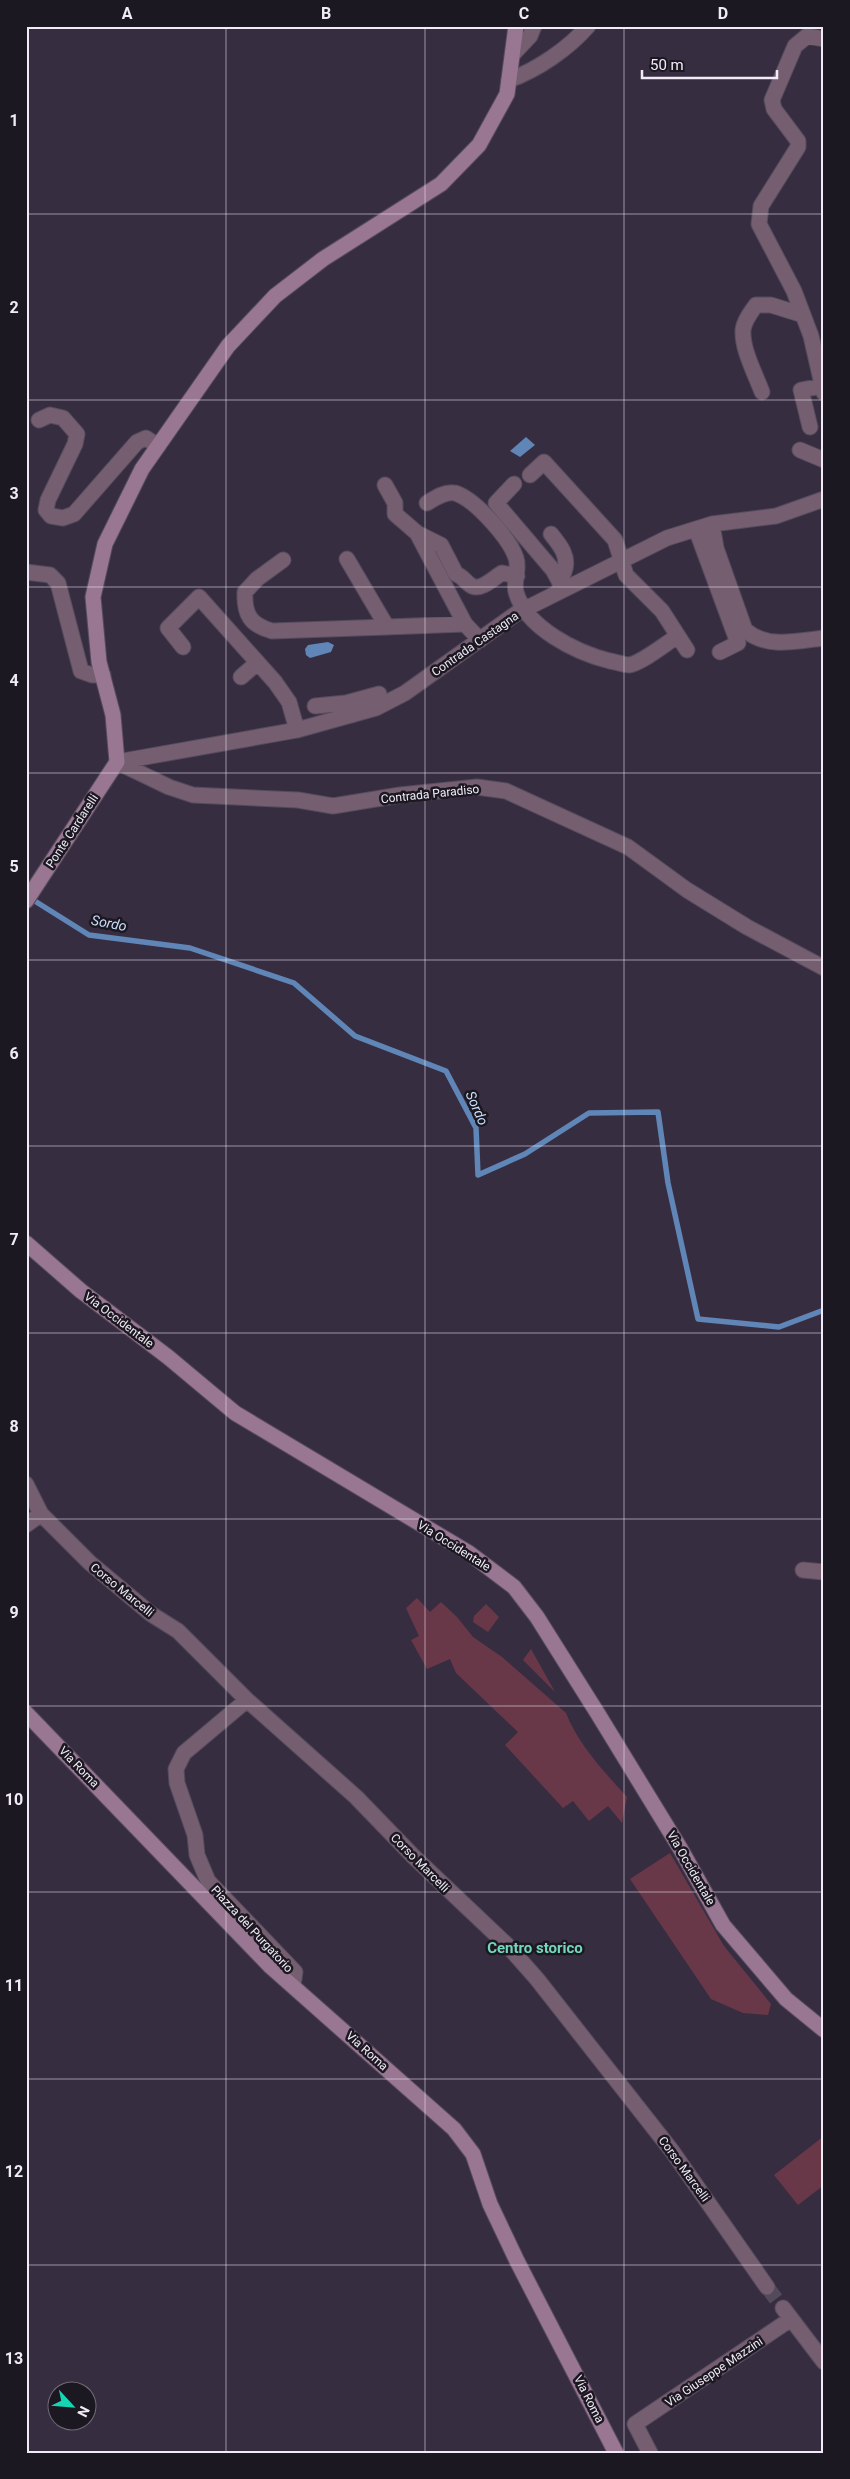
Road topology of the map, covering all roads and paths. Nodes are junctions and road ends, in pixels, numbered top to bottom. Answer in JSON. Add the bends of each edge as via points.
{"nodes":[{"id":1,"x":516,"y":26,"type":"edge"},
{"id":2,"x":534,"y":26,"type":"edge"},
{"id":3,"x":588,"y":26,"type":"edge"},
{"id":4,"x":810,"y":31,"type":"edge"},
{"id":5,"x":824,"y":39,"type":"edge"},
{"id":6,"x":513,"y":54,"type":"junction"},
{"id":7,"x":509,"y":80,"type":"junction"},
{"id":8,"x":803,"y":315,"type":"junction"},
{"id":9,"x":823,"y":390,"type":"edge"},
{"id":10,"x":762,"y":392,"type":"dead end"},
{"id":11,"x":39,"y":420,"type":"dead end"},
{"id":12,"x":810,"y":427,"type":"dead end"},
{"id":13,"x":158,"y":446,"type":"junction"},
{"id":14,"x":800,"y":450,"type":"dead end"},
{"id":15,"x":824,"y":460,"type":"edge"},
{"id":16,"x":530,"y":475,"type":"dead end"},
{"id":17,"x":514,"y":484,"type":"dead end"},
{"id":18,"x":385,"y":485,"type":"dead end"},
{"id":19,"x":824,"y":499,"type":"edge"},
{"id":20,"x":427,"y":503,"type":"dead end"},
{"id":21,"x":712,"y":524,"type":"junction"},
{"id":22,"x":696,"y":529,"type":"junction"},
{"id":23,"x":417,"y":533,"type":"junction"},
{"id":24,"x":551,"y":534,"type":"dead end"},
{"id":25,"x":347,"y":559,"type":"dead end"},
{"id":26,"x":284,"y":560,"type":"dead end"},
{"id":27,"x":621,"y":561,"type":"junction"},
{"id":28,"x":26,"y":572,"type":"edge"},
{"id":29,"x":517,"y":576,"type":"junction"},
{"id":30,"x":560,"y":586,"type":"junction"},
{"id":31,"x":525,"y":609,"type":"junction"},
{"id":32,"x":466,"y":624,"type":"junction"},
{"id":33,"x":387,"y":627,"type":"junction"},
{"id":34,"x":678,"y":636,"type":"junction"},
{"id":35,"x":824,"y":638,"type":"edge"},
{"id":36,"x":480,"y":640,"type":"junction"},
{"id":37,"x":183,"y":647,"type":"dead end"},
{"id":38,"x":687,"y":650,"type":"dead end"},
{"id":39,"x":720,"y":652,"type":"dead end"},
{"id":40,"x":257,"y":663,"type":"junction"},
{"id":41,"x":103,"y":675,"type":"junction"},
{"id":42,"x":242,"y":677,"type":"dead end"},
{"id":43,"x":379,"y":694,"type":"dead end"},
{"id":44,"x":315,"y":706,"type":"dead end"},
{"id":45,"x":349,"y":709,"type":"junction"},
{"id":46,"x":297,"y":730,"type":"junction"},
{"id":47,"x":117,"y":762,"type":"junction"},
{"id":48,"x":26,"y":901,"type":"edge"},
{"id":49,"x":824,"y":968,"type":"edge"},
{"id":50,"x":26,"y":1243,"type":"edge"},
{"id":51,"x":26,"y":1484,"type":"edge"},
{"id":52,"x":41,"y":1514,"type":"junction"},
{"id":53,"x":26,"y":1525,"type":"edge"},
{"id":54,"x":803,"y":1570,"type":"dead end"},
{"id":55,"x":824,"y":1572,"type":"edge"},
{"id":56,"x":247,"y":1700,"type":"junction"},
{"id":57,"x":26,"y":1713,"type":"edge"},
{"id":58,"x":293,"y":1985,"type":"junction"},
{"id":59,"x":824,"y":2030,"type":"edge"},
{"id":60,"x":767,"y":2287,"type":"tunnel mouth"},
{"id":61,"x":822,"y":2357,"type":"edge"},
{"id":62,"x":616,"y":2453,"type":"edge"},
{"id":63,"x":650,"y":2453,"type":"edge"}],
"edges":[{"from":1,"to":6,"type":"main road"},
{"from":2,"to":6,"type":"street","via":[[530,36]]},
{"from":3,"to":7,"type":"street","via":[[561,50],[523,75]]},
{"from":4,"to":5,"type":"street"},
{"from":4,"to":8,"type":"street","via":[[795,46],[772,100],[774,109],[798,141],[798,147],[758,215],[759,224]]},
{"from":6,"to":7,"type":"main road"},
{"from":7,"to":13,"type":"main road","via":[[507,94],[479,145],[441,184],[323,259],[275,296],[228,346]]},
{"from":8,"to":9,"type":"street"},
{"from":8,"to":10,"type":"street","via":[[771,305],[756,305],[748,316],[743,330]]},
{"from":9,"to":12,"type":"street","via":[[801,390]]},
{"from":11,"to":13,"type":"street","via":[[50,414],[63,418],[77,434],[48,500],[46,510],[51,516],[63,518],[74,514],[137,442],[146,438]]},
{"from":13,"to":41,"type":"main road","via":[[142,469],[105,544],[93,597]]},
{"from":14,"to":15,"type":"street"},
{"from":16,"to":27,"type":"street","via":[[544,462],[615,540]]},
{"from":17,"to":30,"type":"street","via":[[496,503],[554,570]]},
{"from":18,"to":23,"type":"street","via":[[395,503],[395,514]]},
{"from":19,"to":21,"type":"street","name":"Contrada Castagna","via":[[776,516]]},
{"from":20,"to":29,"type":"street","via":[[439,495],[454,493],[472,502],[509,544],[517,559]]},
{"from":21,"to":22,"type":"street","name":"Contrada Castagna"},
{"from":21,"to":35,"type":"street","via":[[716,548],[745,630],[754,638],[770,643]]},
{"from":22,"to":27,"type":"street","name":"Contrada Castagna","via":[[667,538]]},
{"from":22,"to":39,"type":"street","via":[[738,643]]},
{"from":23,"to":29,"type":"street","via":[[441,545],[456,574],[465,577],[471,586],[484,585],[502,573]]},
{"from":23,"to":32,"type":"street"},
{"from":24,"to":30,"type":"street","via":[[565,555],[566,565]]},
{"from":25,"to":33,"type":"street"},
{"from":26,"to":33,"type":"street","via":[[256,579],[245,592],[244,605],[259,627],[272,631]]},
{"from":27,"to":30,"type":"street","name":"Contrada Castagna"},
{"from":27,"to":34,"type":"street","via":[[626,575],[662,611]]},
{"from":28,"to":41,"type":"street","via":[[50,575],[58,583],[81,671]]},
{"from":29,"to":31,"type":"street","via":[[515,591]]},
{"from":30,"to":31,"type":"street","name":"Contrada Castagna"},
{"from":31,"to":34,"type":"street","via":[[535,621],[568,646],[629,665]]},
{"from":31,"to":36,"type":"street","name":"Contrada Castagna"},
{"from":32,"to":33,"type":"street"},
{"from":32,"to":36,"type":"street"},
{"from":34,"to":38,"type":"street"},
{"from":36,"to":45,"type":"street","name":"Contrada Castagna","via":[[406,693],[376,708]]},
{"from":37,"to":40,"type":"street","via":[[168,628],[199,597]]},
{"from":40,"to":42,"type":"street"},
{"from":40,"to":46,"type":"street","via":[[289,702]]},
{"from":41,"to":47,"type":"main road","via":[[113,715]]},
{"from":43,"to":45,"type":"street"},
{"from":44,"to":45,"type":"street"},
{"from":45,"to":46,"type":"street","name":"Contrada Castagna"},
{"from":46,"to":47,"type":"street","name":"Contrada Castagna"},
{"from":47,"to":48,"type":"main road","name":"Ponte Cardarelli"},
{"from":47,"to":49,"type":"street","name":"Contrada Paradiso","via":[[193,795],[298,800],[333,806],[477,787],[506,791],[628,847],[694,895]]},
{"from":50,"to":59,"type":"main road","name":"Via Occidentale","via":[[81,1291],[235,1413],[469,1553],[514,1587],[537,1617],[608,1730],[723,1925],[786,1999]]},
{"from":51,"to":52,"type":"street","name":"Corso Marcelli"},
{"from":52,"to":53,"type":"street"},
{"from":52,"to":56,"type":"street","name":"Corso Marcelli","via":[[120,1590],[178,1631]]},
{"from":54,"to":55,"type":"street"},
{"from":56,"to":58,"type":"street","name":"Piazza del Purgatorio","via":[[184,1753],[176,1769],[177,1783],[208,1882],[295,1972]]},
{"from":56,"to":60,"type":"street","name":"Corso Marcelli","via":[[356,1797],[512,1950],[672,2151]]},
{"from":57,"to":58,"type":"main road","name":"Via Roma","via":[[271,1967]]},
{"from":58,"to":62,"type":"main road","name":"Via Roma","via":[[454,2129],[473,2154],[490,2204],[517,2261]]},
{"from":61,"to":63,"type":"street","name":"Via Giuseppe Mazzini","via":[[787,2314],[635,2424]]}]}
